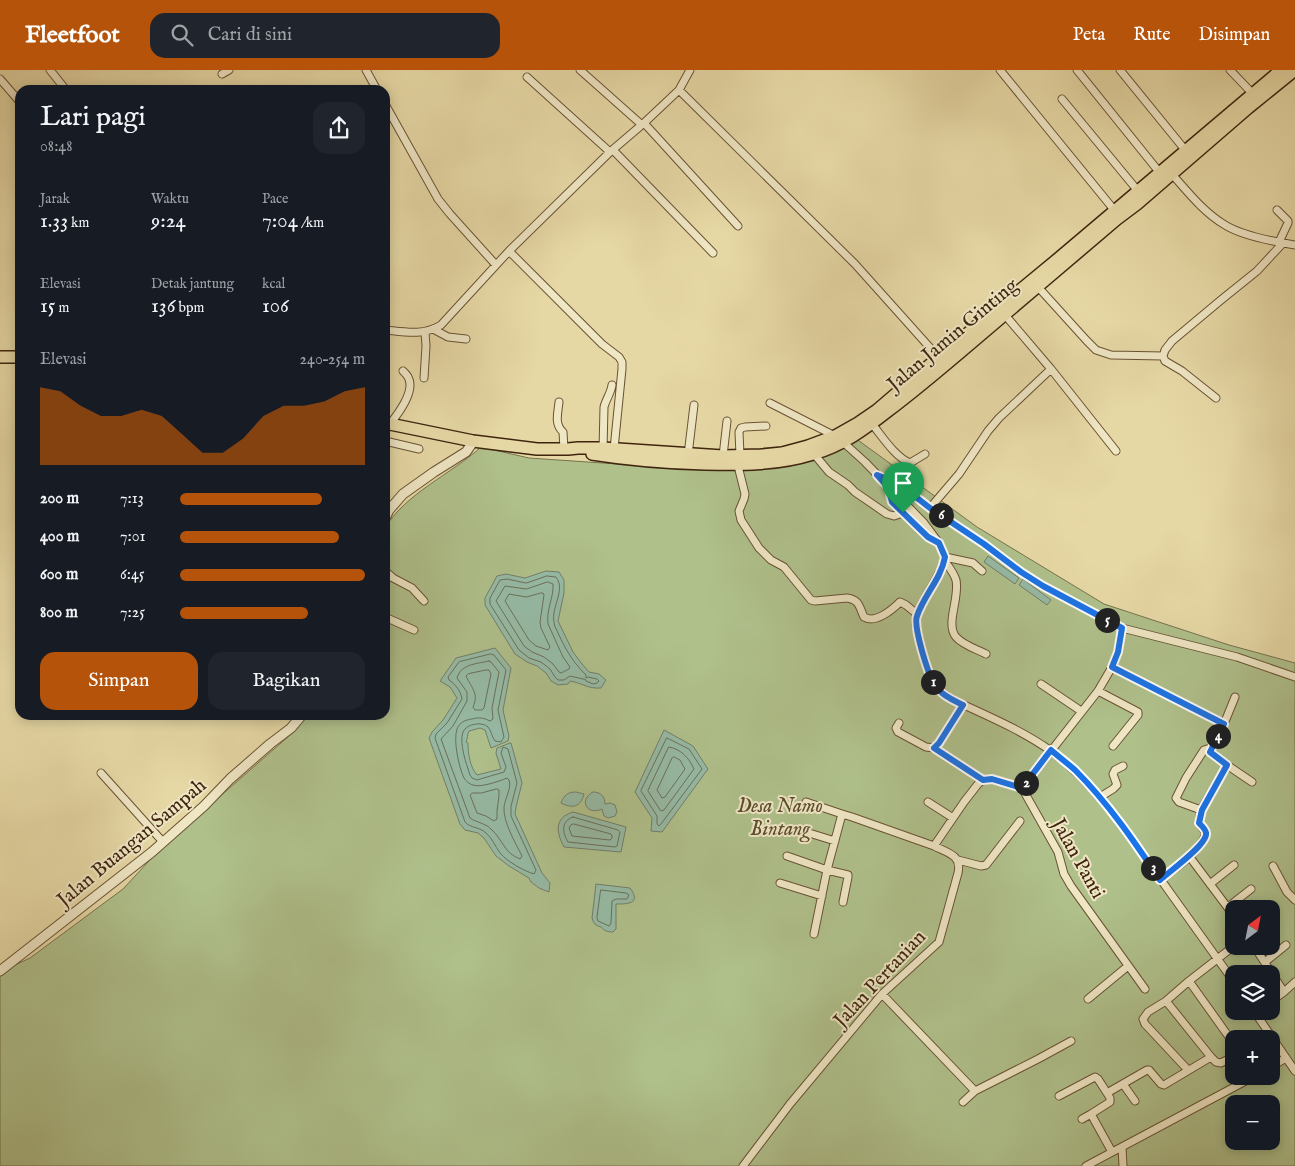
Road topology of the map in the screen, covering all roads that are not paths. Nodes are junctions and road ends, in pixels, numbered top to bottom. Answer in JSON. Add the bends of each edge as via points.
{"nodes":[{"id":1,"x":50,"y":70,"type":"edge"},
{"id":2,"x":366,"y":70,"type":"edge"},
{"id":3,"x":580,"y":70,"type":"edge"},
{"id":4,"x":690,"y":70,"type":"edge"},
{"id":5,"x":1000,"y":70,"type":"edge"},
{"id":6,"x":1076,"y":70,"type":"edge"},
{"id":7,"x":1120,"y":70,"type":"edge"},
{"id":8,"x":1230,"y":70,"type":"edge"},
{"id":9,"x":1281,"y":70,"type":"edge"},
{"id":10,"x":1295,"y":70,"type":"edge"},
{"id":11,"x":527,"y":77,"type":"dead end"},
{"id":12,"x":0,"y":79,"type":"edge"},
{"id":13,"x":62,"y":85,"type":"edge"},
{"id":14,"x":374,"y":85,"type":"edge"},
{"id":15,"x":679,"y":90,"type":"junction"},
{"id":16,"x":1252,"y":94,"type":"junction"},
{"id":17,"x":15,"y":96,"type":"edge"},
{"id":18,"x":1062,"y":99,"type":"dead end"},
{"id":19,"x":390,"y":113,"type":"edge"},
{"id":20,"x":643,"y":124,"type":"junction"},
{"id":21,"x":612,"y":151,"type":"junction"},
{"id":22,"x":1186,"y":151,"type":"junction"},
{"id":23,"x":1166,"y":174,"type":"junction"},
{"id":24,"x":1138,"y":191,"type":"junction"},
{"id":25,"x":1277,"y":210,"type":"dead end"},
{"id":26,"x":1115,"y":211,"type":"junction"},
{"id":27,"x":738,"y":226,"type":"dead end"},
{"id":28,"x":1295,"y":238,"type":"edge"},
{"id":29,"x":1287,"y":244,"type":"edge"},
{"id":30,"x":509,"y":251,"type":"junction"},
{"id":31,"x":713,"y":253,"type":"dead end"},
{"id":32,"x":496,"y":265,"type":"junction"},
{"id":33,"x":1038,"y":287,"type":"junction"},
{"id":34,"x":1005,"y":314,"type":"junction"},
{"id":35,"x":433,"y":330,"type":"junction"},
{"id":36,"x":390,"y":331,"type":"edge"},
{"id":37,"x":425,"y":332,"type":"junction"},
{"id":38,"x":466,"y":338,"type":"dead end"},
{"id":39,"x":1163,"y":356,"type":"junction"},
{"id":40,"x":0,"y":357,"type":"edge"},
{"id":41,"x":15,"y":358,"type":"edge"},
{"id":42,"x":941,"y":362,"type":"junction"},
{"id":43,"x":1051,"y":369,"type":"junction"},
{"id":44,"x":403,"y":371,"type":"dead end"},
{"id":45,"x":424,"y":378,"type":"dead end"},
{"id":46,"x":612,"y":385,"type":"dead end"},
{"id":47,"x":1216,"y":398,"type":"dead end"},
{"id":48,"x":559,"y":402,"type":"dead end"},
{"id":49,"x":770,"y":403,"type":"dead end"},
{"id":50,"x":694,"y":405,"type":"dead end"},
{"id":51,"x":390,"y":421,"type":"edge"},
{"id":52,"x":727,"y":421,"type":"dead end"},
{"id":53,"x":390,"y":424,"type":"edge"},
{"id":54,"x":872,"y":424,"type":"junction"},
{"id":55,"x":766,"y":426,"type":"dead end"},
{"id":56,"x":840,"y":439,"type":"junction"},
{"id":57,"x":473,"y":441,"type":"junction"},
{"id":58,"x":390,"y":442,"type":"edge"},
{"id":59,"x":419,"y":449,"type":"dead end"},
{"id":60,"x":566,"y":449,"type":"junction"},
{"id":61,"x":1116,"y":450,"type":"dead end"},
{"id":62,"x":606,"y":451,"type":"junction"},
{"id":63,"x":688,"y":454,"type":"junction"},
{"id":64,"x":814,"y":454,"type":"junction"},
{"id":65,"x":925,"y":454,"type":"dead end"},
{"id":66,"x":723,"y":456,"type":"junction"},
{"id":67,"x":740,"y":460,"type":"junction"},
{"id":68,"x":877,"y":475,"type":"junction"},
{"id":69,"x":888,"y":487,"type":"junction"},
{"id":70,"x":930,"y":508,"type":"junction"},
{"id":71,"x":390,"y":510,"type":"edge"},
{"id":72,"x":903,"y":513,"type":"junction"},
{"id":73,"x":939,"y":543,"type":"junction"},
{"id":74,"x":944,"y":559,"type":"junction"},
{"id":75,"x":982,"y":571,"type":"dead end"},
{"id":76,"x":390,"y":575,"type":"edge"},
{"id":77,"x":424,"y":601,"type":"dead end"},
{"id":78,"x":917,"y":614,"type":"junction"},
{"id":79,"x":390,"y":619,"type":"edge"},
{"id":80,"x":1122,"y":628,"type":"junction"},
{"id":81,"x":414,"y":630,"type":"dead end"},
{"id":82,"x":986,"y":654,"type":"dead end"},
{"id":83,"x":1112,"y":667,"type":"junction"},
{"id":84,"x":1295,"y":676,"type":"edge"},
{"id":85,"x":1041,"y":684,"type":"dead end"},
{"id":86,"x":1098,"y":691,"type":"junction"},
{"id":87,"x":1235,"y":697,"type":"dead end"},
{"id":88,"x":963,"y":705,"type":"junction"},
{"id":89,"x":1081,"y":711,"type":"junction"},
{"id":90,"x":298,"y":720,"type":"edge"},
{"id":91,"x":898,"y":723,"type":"dead end"},
{"id":92,"x":1224,"y":724,"type":"junction"},
{"id":93,"x":1113,"y":746,"type":"dead end"},
{"id":94,"x":934,"y":748,"type":"junction"},
{"id":95,"x":1051,"y":750,"type":"junction"},
{"id":96,"x":1210,"y":752,"type":"junction"},
{"id":97,"x":1227,"y":765,"type":"junction"},
{"id":98,"x":1123,"y":766,"type":"dead end"},
{"id":99,"x":101,"y":773,"type":"dead end"},
{"id":100,"x":983,"y":780,"type":"junction"},
{"id":101,"x":1252,"y":782,"type":"dead end"},
{"id":102,"x":1022,"y":788,"type":"junction"},
{"id":103,"x":1100,"y":797,"type":"junction"},
{"id":104,"x":806,"y":802,"type":"dead end"},
{"id":105,"x":928,"y":802,"type":"dead end"},
{"id":106,"x":1202,"y":810,"type":"junction"},
{"id":107,"x":842,"y":814,"type":"junction"},
{"id":108,"x":953,"y":818,"type":"junction"},
{"id":109,"x":1020,"y":821,"type":"dead end"},
{"id":110,"x":796,"y":829,"type":"dead end"},
{"id":111,"x":835,"y":841,"type":"junction"},
{"id":112,"x":163,"y":842,"type":"junction"},
{"id":113,"x":934,"y":846,"type":"junction"},
{"id":114,"x":787,"y":856,"type":"dead end"},
{"id":115,"x":1189,"y":856,"type":"junction"},
{"id":116,"x":958,"y":860,"type":"junction"},
{"id":117,"x":1234,"y":865,"type":"dead end"},
{"id":118,"x":1273,"y":866,"type":"dead end"},
{"id":119,"x":827,"y":870,"type":"junction"},
{"id":120,"x":1160,"y":880,"type":"junction"},
{"id":121,"x":780,"y":882,"type":"dead end"},
{"id":122,"x":1210,"y":884,"type":"junction"},
{"id":123,"x":1251,"y":889,"type":"dead end"},
{"id":124,"x":822,"y":896,"type":"junction"},
{"id":125,"x":1237,"y":900,"type":"edge"},
{"id":126,"x":1295,"y":900,"type":"edge"},
{"id":127,"x":843,"y":902,"type":"dead end"},
{"id":128,"x":1225,"y":903,"type":"edge"},
{"id":129,"x":814,"y":934,"type":"dead end"},
{"id":130,"x":1286,"y":945,"type":"dead end"},
{"id":131,"x":1225,"y":953,"type":"edge"},
{"id":132,"x":1260,"y":955,"type":"edge"},
{"id":133,"x":1217,"y":959,"type":"junction"},
{"id":134,"x":1265,"y":962,"type":"junction"},
{"id":135,"x":1128,"y":966,"type":"junction"},
{"id":136,"x":1141,"y":967,"type":"dead end"},
{"id":137,"x":1225,"y":970,"type":"edge"},
{"id":138,"x":0,"y":971,"type":"edge"},
{"id":139,"x":1133,"y":973,"type":"junction"},
{"id":140,"x":1189,"y":981,"type":"junction"},
{"id":141,"x":1295,"y":982,"type":"edge"},
{"id":142,"x":1145,"y":989,"type":"dead end"},
{"id":143,"x":1284,"y":992,"type":"junction"},
{"id":144,"x":882,"y":994,"type":"junction"},
{"id":145,"x":1280,"y":995,"type":"edge"},
{"id":146,"x":1088,"y":998,"type":"dead end"},
{"id":147,"x":1166,"y":1001,"type":"junction"},
{"id":148,"x":1261,"y":1020,"type":"edge"},
{"id":149,"x":1225,"y":1031,"type":"edge"},
{"id":150,"x":1071,"y":1041,"type":"dead end"},
{"id":151,"x":1211,"y":1056,"type":"junction"},
{"id":152,"x":1286,"y":1058,"type":"junction"},
{"id":153,"x":1225,"y":1061,"type":"edge"},
{"id":154,"x":1280,"y":1062,"type":"edge"},
{"id":155,"x":1188,"y":1070,"type":"junction"},
{"id":156,"x":1295,"y":1071,"type":"edge"},
{"id":157,"x":1123,"y":1084,"type":"junction"},
{"id":158,"x":1238,"y":1085,"type":"edge"},
{"id":159,"x":975,"y":1091,"type":"junction"},
{"id":160,"x":1107,"y":1093,"type":"junction"},
{"id":161,"x":1060,"y":1096,"type":"dead end"},
{"id":162,"x":1135,"y":1101,"type":"dead end"},
{"id":163,"x":963,"y":1102,"type":"dead end"},
{"id":164,"x":1091,"y":1114,"type":"junction"},
{"id":165,"x":1082,"y":1119,"type":"dead end"},
{"id":166,"x":1122,"y":1147,"type":"junction"},
{"id":167,"x":1112,"y":1152,"type":"junction"},
{"id":168,"x":743,"y":1166,"type":"edge"},
{"id":169,"x":1086,"y":1166,"type":"edge"},
{"id":170,"x":1123,"y":1166,"type":"edge"}],
"edges":[{"from":1,"to":13,"type":"street"},
{"from":2,"to":14,"type":"street"},
{"from":3,"to":20,"type":"street"},
{"from":4,"to":15,"type":"street"},
{"from":5,"to":26,"type":"street"},
{"from":6,"to":23,"type":"street"},
{"from":7,"to":22,"type":"street"},
{"from":8,"to":16,"type":"street"},
{"from":9,"to":16,"type":"highway","name":"Jalan Jamin Ginting"},
{"from":10,"to":23,"type":"highway","name":"Jalan Jamin Ginting"},
{"from":11,"to":21,"type":"street"},
{"from":12,"to":17,"type":"street"},
{"from":15,"to":20,"type":"street"},
{"from":15,"to":42,"type":"street","via":[[855,264]]},
{"from":16,"to":22,"type":"highway","name":"Jalan Jamin Ginting"},
{"from":18,"to":24,"type":"street"},
{"from":19,"to":32,"type":"street","via":[[438,199]]},
{"from":20,"to":21,"type":"street"},
{"from":20,"to":27,"type":"street"},
{"from":21,"to":30,"type":"street"},
{"from":21,"to":31,"type":"street"},
{"from":22,"to":23,"type":"highway","name":"Jalan Jamin Ginting"},
{"from":23,"to":24,"type":"highway","name":"Jalan Jamin Ginting"},
{"from":23,"to":29,"type":"street","via":[[1226,226]]},
{"from":23,"to":33,"type":"highway","name":"Jalan Jamin Ginting"},
{"from":24,"to":26,"type":"highway","name":"Jalan Jamin Ginting"},
{"from":25,"to":29,"type":"street","via":[[1288,221]]},
{"from":26,"to":42,"type":"highway","name":"Jalan Jamin Ginting"},
{"from":28,"to":29,"type":"street"},
{"from":29,"to":39,"type":"street","via":[[1172,341]]},
{"from":30,"to":32,"type":"street"},
{"from":30,"to":62,"type":"street","via":[[620,359],[622,369]]},
{"from":32,"to":35,"type":"street"},
{"from":33,"to":34,"type":"highway","name":"Jalan Jamin Ginting"},
{"from":33,"to":39,"type":"street","via":[[1096,350],[1111,355]]},
{"from":34,"to":42,"type":"highway","name":"Jalan Jamin Ginting"},
{"from":34,"to":43,"type":"street"},
{"from":35,"to":37,"type":"street"},
{"from":35,"to":38,"type":"street","via":[[448,337]]},
{"from":36,"to":37,"type":"street"},
{"from":37,"to":45,"type":"street"},
{"from":39,"to":47,"type":"street","via":[[1165,361]]},
{"from":40,"to":41,"type":"highway"},
{"from":42,"to":54,"type":"highway","name":"Jalan Jamin Ginting","via":[[904,399]]},
{"from":42,"to":56,"type":"highway","name":"Jalan Jamin Ginting"},
{"from":43,"to":61,"type":"street"},
{"from":43,"to":70,"type":"street","via":[[992,426],[959,474]]},
{"from":44,"to":51,"type":"street","via":[[410,381],[408,394]]},
{"from":46,"to":62,"type":"street","via":[[604,407]]},
{"from":48,"to":60,"type":"street","via":[[557,423],[563,432]]},
{"from":49,"to":56,"type":"street"},
{"from":50,"to":63,"type":"street"},
{"from":52,"to":66,"type":"street"},
{"from":53,"to":57,"type":"highway","name":"Jalan Jamin Ginting"},
{"from":54,"to":56,"type":"highway","name":"Jalan Jamin Ginting"},
{"from":54,"to":65,"type":"street","via":[[904,460],[910,463]]},
{"from":55,"to":67,"type":"street","via":[[741,428]]},
{"from":56,"to":64,"type":"highway","name":"Jalan Jamin Ginting"},
{"from":56,"to":67,"type":"highway","name":"Jalan Jamin Ginting"},
{"from":56,"to":68,"type":"street"},
{"from":57,"to":60,"type":"highway","name":"Jalan Jamin Ginting","via":[[537,450]]},
{"from":57,"to":71,"type":"street","via":[[466,452],[403,494]]},
{"from":58,"to":59,"type":"street"},
{"from":60,"to":62,"type":"highway","name":"Jalan Jamin Ginting"},
{"from":62,"to":63,"type":"highway","name":"Jalan Jamin Ginting"},
{"from":62,"to":67,"type":"highway","name":"Jalan Jamin Ginting","via":[[621,459]]},
{"from":63,"to":66,"type":"highway","name":"Jalan Jamin Ginting"},
{"from":64,"to":67,"type":"highway","name":"Jalan Jamin Ginting","via":[[778,462]]},
{"from":64,"to":72,"type":"street","via":[[829,472],[887,514]]},
{"from":66,"to":67,"type":"highway","name":"Jalan Jamin Ginting"},
{"from":67,"to":78,"type":"street","via":[[745,494],[739,511],[741,520],[759,548],[784,568],[811,600],[856,600],[864,617],[869,620],[890,611],[900,602]]},
{"from":68,"to":69,"type":"street"},
{"from":68,"to":70,"type":"street","via":[[894,482]]},
{"from":69,"to":72,"type":"street","via":[[892,502]]},
{"from":69,"to":73,"type":"street"},
{"from":70,"to":80,"type":"street","via":[[1043,586]]},
{"from":72,"to":73,"type":"street"},
{"from":73,"to":74,"type":"street"},
{"from":74,"to":75,"type":"street","via":[[973,563]]},
{"from":74,"to":78,"type":"street"},
{"from":74,"to":82,"type":"street","via":[[956,582],[957,596],[951,624],[953,634],[963,643]]},
{"from":76,"to":77,"type":"street","via":[[412,588]]},
{"from":78,"to":88,"type":"street","via":[[916,626],[934,685]]},
{"from":79,"to":81,"type":"street"},
{"from":80,"to":83,"type":"street"},
{"from":80,"to":84,"type":"street","via":[[1237,657]]},
{"from":83,"to":86,"type":"street"},
{"from":83,"to":92,"type":"street"},
{"from":85,"to":89,"type":"street"},
{"from":86,"to":89,"type":"street"},
{"from":86,"to":93,"type":"street","via":[[1138,712]]},
{"from":87,"to":92,"type":"street"},
{"from":88,"to":94,"type":"street"},
{"from":88,"to":95,"type":"street","via":[[1010,726]]},
{"from":89,"to":95,"type":"street"},
{"from":90,"to":112,"type":"street","name":"Jalan Buangan Sampah"},
{"from":91,"to":94,"type":"street","via":[[898,732]]},
{"from":92,"to":96,"type":"street"},
{"from":94,"to":100,"type":"street"},
{"from":95,"to":102,"type":"street"},
{"from":95,"to":103,"type":"street"},
{"from":96,"to":97,"type":"street"},
{"from":96,"to":106,"type":"street","via":[[1204,750],[1176,798]]},
{"from":97,"to":101,"type":"street"},
{"from":97,"to":106,"type":"street"},
{"from":98,"to":103,"type":"street","via":[[1113,774],[1117,785]]},
{"from":99,"to":112,"type":"street"},
{"from":100,"to":102,"type":"street","via":[[992,779]]},
{"from":100,"to":108,"type":"street"},
{"from":102,"to":135,"type":"street","name":"Jalan Panti","via":[[1058,852],[1067,880]]},
{"from":103,"to":120,"type":"street"},
{"from":104,"to":107,"type":"street"},
{"from":105,"to":108,"type":"street"},
{"from":106,"to":115,"type":"street","via":[[1199,823],[1206,833]]},
{"from":107,"to":111,"type":"street"},
{"from":107,"to":113,"type":"street"},
{"from":108,"to":113,"type":"street"},
{"from":109,"to":116,"type":"street","via":[[986,865]]},
{"from":110,"to":111,"type":"street"},
{"from":111,"to":119,"type":"street"},
{"from":112,"to":138,"type":"street","name":"Jalan Buangan Sampah"},
{"from":113,"to":116,"type":"street"},
{"from":114,"to":119,"type":"street"},
{"from":115,"to":120,"type":"street"},
{"from":115,"to":122,"type":"street"},
{"from":116,"to":144,"type":"street","name":"Jalan Pertanian","via":[[958,873],[939,942]]},
{"from":117,"to":122,"type":"street"},
{"from":118,"to":126,"type":"street"},
{"from":119,"to":124,"type":"street"},
{"from":119,"to":127,"type":"street","via":[[848,876]]},
{"from":120,"to":133,"type":"street"},
{"from":121,"to":124,"type":"street"},
{"from":122,"to":128,"type":"street"},
{"from":123,"to":125,"type":"street"},
{"from":124,"to":129,"type":"street"},
{"from":130,"to":134,"type":"street"},
{"from":131,"to":133,"type":"street"},
{"from":132,"to":134,"type":"street"},
{"from":133,"to":137,"type":"street"},
{"from":133,"to":140,"type":"street"},
{"from":134,"to":143,"type":"street"},
{"from":135,"to":139,"type":"street","name":"Jalan Panti"},
{"from":135,"to":146,"type":"street"},
{"from":136,"to":139,"type":"street"},
{"from":139,"to":142,"type":"street","name":"Jalan Panti"},
{"from":140,"to":147,"type":"street"},
{"from":140,"to":149,"type":"street"},
{"from":141,"to":143,"type":"street"},
{"from":143,"to":145,"type":"street"},
{"from":144,"to":159,"type":"street"},
{"from":144,"to":168,"type":"street","name":"Jalan Pertanian"},
{"from":147,"to":151,"type":"street"},
{"from":147,"to":155,"type":"street","via":[[1146,1014],[1143,1021]]},
{"from":148,"to":152,"type":"street"},
{"from":150,"to":159,"type":"street"},
{"from":151,"to":153,"type":"street","via":[[1216,1062]]},
{"from":151,"to":155,"type":"street"},
{"from":152,"to":154,"type":"street"},
{"from":152,"to":156,"type":"street"},
{"from":155,"to":157,"type":"street","via":[[1163,1085],[1148,1070]]},
{"from":157,"to":160,"type":"street"},
{"from":157,"to":162,"type":"street"},
{"from":158,"to":166,"type":"street"},
{"from":159,"to":163,"type":"street"},
{"from":160,"to":161,"type":"street","via":[[1095,1078]]},
{"from":160,"to":164,"type":"street","via":[[1110,1101]]},
{"from":164,"to":165,"type":"street"},
{"from":164,"to":167,"type":"street"},
{"from":166,"to":167,"type":"street"},
{"from":166,"to":170,"type":"street"},
{"from":167,"to":169,"type":"street"}]}
